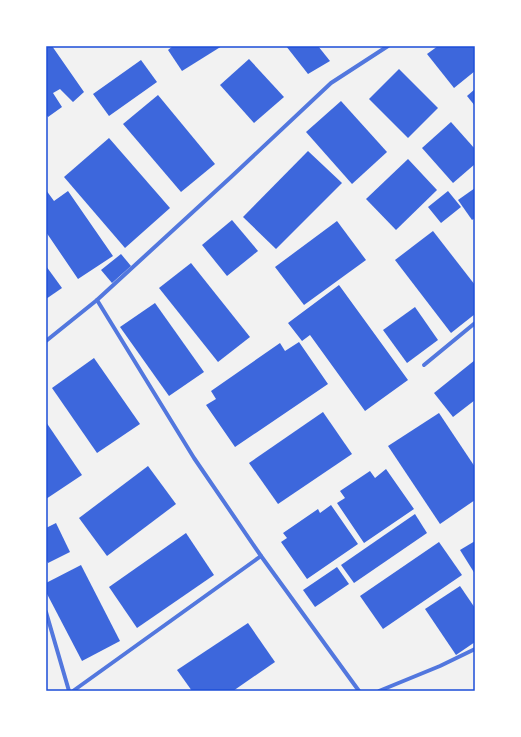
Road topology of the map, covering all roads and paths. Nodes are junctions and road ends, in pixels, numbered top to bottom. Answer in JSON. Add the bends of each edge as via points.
{"nodes":[{"id":1,"x":388,"y":46,"type":"edge"},
{"id":2,"x":97,"y":300,"type":"junction"},
{"id":3,"x":475,"y":323,"type":"edge"},
{"id":4,"x":46,"y":341,"type":"edge"},
{"id":5,"x":424,"y":365,"type":"dead end"},
{"id":6,"x":261,"y":556,"type":"junction"},
{"id":7,"x":46,"y":612,"type":"edge"},
{"id":8,"x":475,"y":649,"type":"edge"},
{"id":9,"x":69,"y":691,"type":"edge"},
{"id":10,"x":73,"y":691,"type":"edge"},
{"id":11,"x":359,"y":691,"type":"edge"},
{"id":12,"x":379,"y":691,"type":"edge"}],
"edges":[{"from":1,"to":2,"type":"street","via":[[331,83]]},
{"from":2,"to":4,"type":"street"},
{"from":2,"to":6,"type":"street","via":[[194,458]]},
{"from":3,"to":5,"type":"street"},
{"from":6,"to":10,"type":"street"},
{"from":6,"to":11,"type":"street"},
{"from":7,"to":9,"type":"street"},
{"from":8,"to":12,"type":"street"}]}
